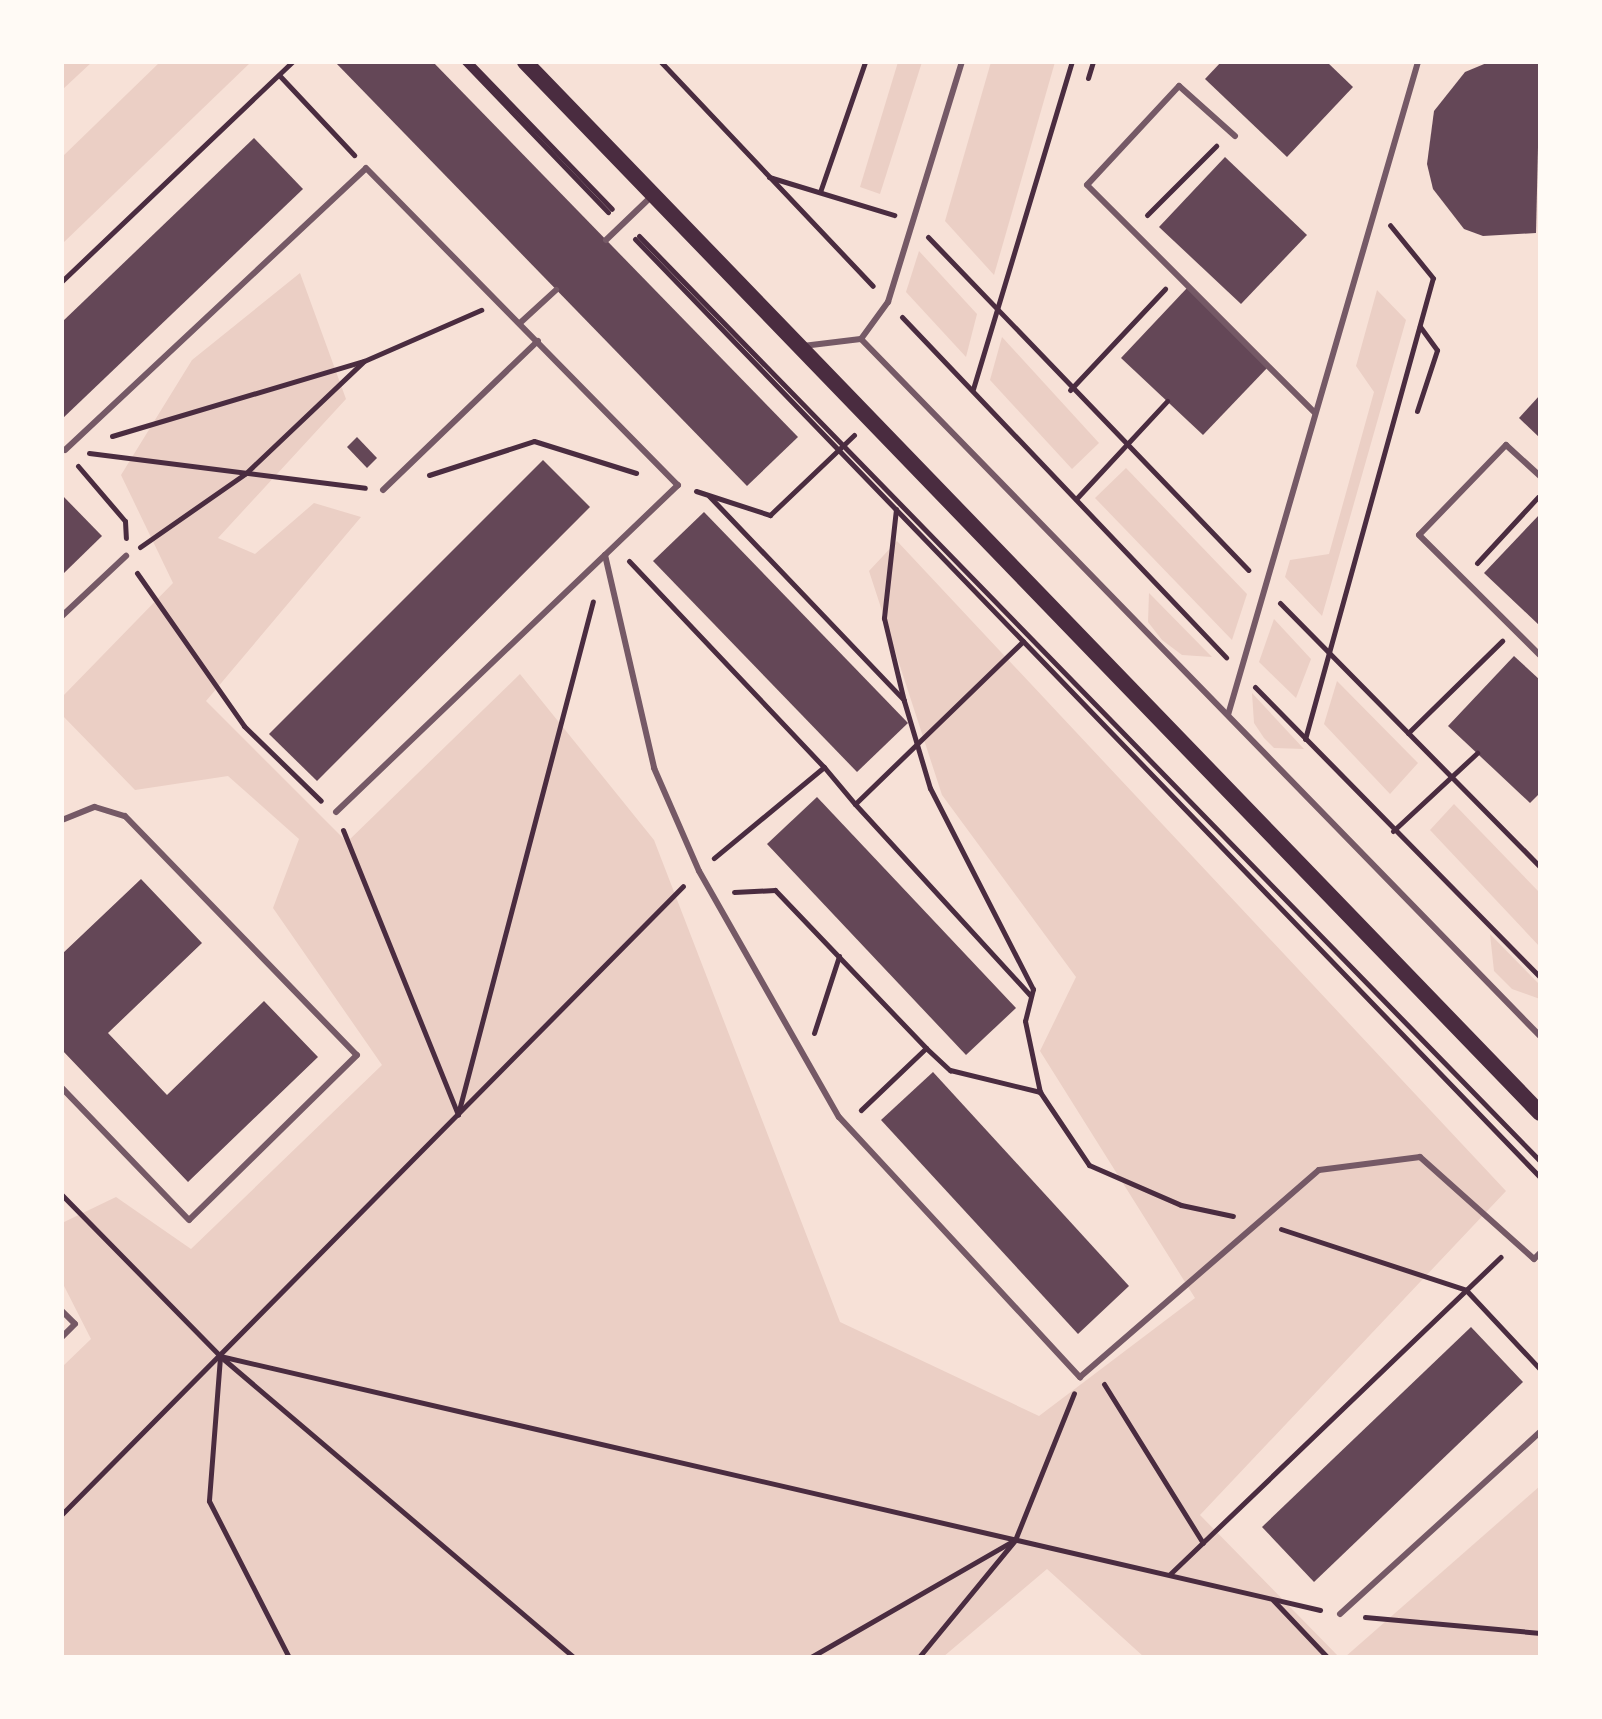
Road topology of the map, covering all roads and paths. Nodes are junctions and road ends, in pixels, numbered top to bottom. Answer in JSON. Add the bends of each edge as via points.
{"nodes":[{"id":1,"x":292,"y":62,"type":"edge"},
{"id":2,"x":464,"y":62,"type":"edge"},
{"id":3,"x":470,"y":62,"type":"edge"},
{"id":4,"x":525,"y":62,"type":"edge"},
{"id":5,"x":661,"y":62,"type":"edge"},
{"id":6,"x":865,"y":62,"type":"edge"},
{"id":7,"x":962,"y":62,"type":"edge"},
{"id":8,"x":1072,"y":62,"type":"edge"},
{"id":9,"x":1093,"y":62,"type":"edge"},
{"id":10,"x":1418,"y":62,"type":"edge"},
{"id":11,"x":279,"y":75,"type":"junction"},
{"id":12,"x":1088,"y":78,"type":"dead end"},
{"id":13,"x":1232,"y":134,"type":"joint"},
{"id":14,"x":366,"y":168,"type":"junction"},
{"id":15,"x":768,"y":177,"type":"junction"},
{"id":16,"x":820,"y":192,"type":"junction"},
{"id":17,"x":653,"y":195,"type":"junction"},
{"id":18,"x":1376,"y":207,"type":"junction"},
{"id":19,"x":913,"y":221,"type":"junction"},
{"id":20,"x":624,"y":224,"type":"junction"},
{"id":21,"x":1132,"y":230,"type":"junction"},
{"id":22,"x":606,"y":240,"type":"dead end"},
{"id":23,"x":1178,"y":276,"type":"junction"},
{"id":24,"x":62,"y":281,"type":"edge"},
{"id":25,"x":556,"y":290,"type":"dead end"},
{"id":26,"x":499,"y":302,"type":"junction"},
{"id":27,"x":888,"y":302,"type":"junction"},
{"id":28,"x":996,"y":310,"type":"junction"},
{"id":29,"x":520,"y":323,"type":"junction"},
{"id":30,"x":1420,"y":327,"type":"junction"},
{"id":31,"x":861,"y":339,"type":"junction"},
{"id":32,"x":538,"y":341,"type":"junction"},
{"id":33,"x":799,"y":346,"type":"junction"},
{"id":34,"x":364,"y":361,"type":"junction"},
{"id":35,"x":973,"y":390,"type":"junction"},
{"id":36,"x":1070,"y":390,"type":"junction"},
{"id":37,"x":1167,"y":401,"type":"dead end"},
{"id":38,"x":1417,"y":411,"type":"dead end"},
{"id":39,"x":1315,"y":413,"type":"junction"},
{"id":40,"x":869,"y":420,"type":"junction"},
{"id":41,"x":1125,"y":446,"type":"junction"},
{"id":42,"x":841,"y":447,"type":"junction"},
{"id":43,"x":65,"y":450,"type":"junction"},
{"id":44,"x":1540,"y":476,"type":"edge"},
{"id":45,"x":678,"y":485,"type":"junction"},
{"id":46,"x":383,"y":490,"type":"dead end"},
{"id":47,"x":707,"y":494,"type":"junction"},
{"id":48,"x":1540,"y":494,"type":"edge"},
{"id":49,"x":1076,"y":499,"type":"junction"},
{"id":50,"x":896,"y":509,"type":"junction"},
{"id":51,"x":615,"y":546,"type":"junction"},
{"id":52,"x":605,"y":555,"type":"junction"},
{"id":53,"x":126,"y":556,"type":"junction"},
{"id":54,"x":1463,"y":578,"type":"junction"},
{"id":55,"x":1265,"y":587,"type":"junction"},
{"id":56,"x":62,"y":616,"type":"edge"},
{"id":57,"x":1514,"y":629,"type":"junction"},
{"id":58,"x":1023,"y":641,"type":"junction"},
{"id":59,"x":1329,"y":653,"type":"junction"},
{"id":60,"x":1540,"y":655,"type":"edge"},
{"id":61,"x":1240,"y":671,"type":"junction"},
{"id":62,"x":904,"y":701,"type":"junction"},
{"id":63,"x":1228,"y":715,"type":"junction"},
{"id":64,"x":1408,"y":733,"type":"junction"},
{"id":65,"x":1305,"y":739,"type":"junction"},
{"id":66,"x":918,"y":742,"type":"junction"},
{"id":67,"x":1477,"y":753,"type":"dead end"},
{"id":68,"x":824,"y":767,"type":"junction"},
{"id":69,"x":1451,"y":777,"type":"junction"},
{"id":70,"x":855,"y":804,"type":"junction"},
{"id":71,"x":336,"y":812,"type":"junction"},
{"id":72,"x":62,"y":820,"type":"edge"},
{"id":73,"x":1393,"y":831,"type":"junction"},
{"id":74,"x":1540,"y":867,"type":"edge"},
{"id":75,"x":699,"y":871,"type":"junction"},
{"id":76,"x":712,"y":893,"type":"junction"},
{"id":77,"x":839,"y":956,"type":"junction"},
{"id":78,"x":1540,"y":977,"type":"edge"},
{"id":79,"x":1031,"y":996,"type":"junction"},
{"id":80,"x":1540,"y":1036,"type":"edge"},
{"id":81,"x":926,"y":1048,"type":"junction"},
{"id":82,"x":805,"y":1061,"type":"junction"},
{"id":83,"x":62,"y":1088,"type":"edge"},
{"id":84,"x":1040,"y":1092,"type":"junction"},
{"id":85,"x":1540,"y":1113,"type":"edge"},
{"id":86,"x":458,"y":1115,"type":"junction"},
{"id":87,"x":846,"y":1125,"type":"junction"},
{"id":88,"x":1540,"y":1161,"type":"edge"},
{"id":89,"x":1540,"y":1177,"type":"edge"},
{"id":90,"x":62,"y":1195,"type":"edge"},
{"id":91,"x":1260,"y":1222,"type":"junction"},
{"id":92,"x":1516,"y":1243,"type":"junction"},
{"id":93,"x":1540,"y":1253,"type":"edge"},
{"id":94,"x":1466,"y":1290,"type":"junction"},
{"id":95,"x":62,"y":1311,"type":"edge"},
{"id":96,"x":62,"y":1337,"type":"edge"},
{"id":97,"x":220,"y":1356,"type":"junction"},
{"id":98,"x":1540,"y":1369,"type":"edge"},
{"id":99,"x":1098,"y":1374,"type":"dead end"},
{"id":100,"x":1080,"y":1377,"type":"junction"},
{"id":101,"x":1540,"y":1432,"type":"edge"},
{"id":102,"x":62,"y":1514,"type":"edge"},
{"id":103,"x":1015,"y":1540,"type":"junction"},
{"id":104,"x":1203,"y":1543,"type":"junction"},
{"id":105,"x":1169,"y":1575,"type":"junction"},
{"id":106,"x":1271,"y":1599,"type":"junction"},
{"id":107,"x":1340,"y":1614,"type":"junction"},
{"id":108,"x":1540,"y":1633,"type":"edge"},
{"id":109,"x":289,"y":1657,"type":"edge"},
{"id":110,"x":574,"y":1657,"type":"edge"},
{"id":111,"x":811,"y":1657,"type":"edge"},
{"id":112,"x":919,"y":1657,"type":"edge"},
{"id":113,"x":1327,"y":1657,"type":"edge"}],
"edges":[{"from":1,"to":11,"type":"path"},
{"from":2,"to":20,"type":"path"},
{"from":3,"to":20,"type":"path"},
{"from":4,"to":17,"type":"main road"},
{"from":5,"to":15,"type":"path"},
{"from":6,"to":16,"type":"path"},
{"from":7,"to":19,"type":"lane"},
{"from":8,"to":28,"type":"path"},
{"from":9,"to":12,"type":"path"},
{"from":10,"to":18,"type":"lane"},
{"from":11,"to":14,"type":"path"},
{"from":11,"to":24,"type":"path"},
{"from":13,"to":21,"type":"path"},
{"from":13,"to":21,"type":"lane","via":[[1179,86],[1087,185]]},
{"from":14,"to":26,"type":"lane"},
{"from":14,"to":43,"type":"lane"},
{"from":15,"to":16,"type":"path"},
{"from":15,"to":27,"type":"path"},
{"from":16,"to":19,"type":"path"},
{"from":17,"to":20,"type":"lane"},
{"from":17,"to":33,"type":"main road"},
{"from":18,"to":30,"type":"path","via":[[1433,278]]},
{"from":18,"to":39,"type":"lane"},
{"from":19,"to":27,"type":"lane"},
{"from":19,"to":28,"type":"path"},
{"from":20,"to":22,"type":"lane"},
{"from":20,"to":42,"type":"path"},
{"from":21,"to":23,"type":"lane"},
{"from":23,"to":36,"type":"path"},
{"from":23,"to":39,"type":"lane"},
{"from":25,"to":29,"type":"lane"},
{"from":26,"to":29,"type":"lane"},
{"from":26,"to":34,"type":"path"},
{"from":27,"to":31,"type":"lane"},
{"from":27,"to":35,"type":"path"},
{"from":28,"to":35,"type":"path"},
{"from":28,"to":36,"type":"path"},
{"from":29,"to":32,"type":"lane"},
{"from":30,"to":38,"type":"path","via":[[1437,350]]},
{"from":30,"to":59,"type":"path"},
{"from":31,"to":33,"type":"lane"},
{"from":31,"to":63,"type":"lane"},
{"from":32,"to":45,"type":"lane"},
{"from":32,"to":46,"type":"lane"},
{"from":33,"to":40,"type":"main road"},
{"from":34,"to":43,"type":"path"},
{"from":34,"to":53,"type":"path","via":[[246,473]]},
{"from":35,"to":49,"type":"path"},
{"from":36,"to":41,"type":"path"},
{"from":37,"to":41,"type":"path"},
{"from":39,"to":55,"type":"lane"},
{"from":40,"to":42,"type":"path"},
{"from":40,"to":85,"type":"main road"},
{"from":41,"to":49,"type":"path"},
{"from":41,"to":55,"type":"path"},
{"from":42,"to":47,"type":"path","via":[[770,515]]},
{"from":42,"to":50,"type":"path"},
{"from":42,"to":88,"type":"path"},
{"from":43,"to":53,"type":"path","via":[[125,521]]},
{"from":44,"to":54,"type":"lane","via":[[1506,445],[1419,535]]},
{"from":45,"to":47,"type":"path"},
{"from":45,"to":51,"type":"lane"},
{"from":47,"to":62,"type":"path"},
{"from":48,"to":54,"type":"path"},
{"from":49,"to":61,"type":"path"},
{"from":50,"to":58,"type":"path"},
{"from":50,"to":62,"type":"path","via":[[884,618]]},
{"from":51,"to":52,"type":"lane"},
{"from":51,"to":68,"type":"path"},
{"from":52,"to":71,"type":"lane"},
{"from":52,"to":75,"type":"lane","via":[[654,768]]},
{"from":52,"to":86,"type":"path"},
{"from":53,"to":56,"type":"lane"},
{"from":53,"to":71,"type":"path","via":[[244,726]]},
{"from":54,"to":57,"type":"lane"},
{"from":55,"to":59,"type":"path"},
{"from":55,"to":61,"type":"lane"},
{"from":57,"to":60,"type":"lane"},
{"from":57,"to":64,"type":"path"},
{"from":58,"to":66,"type":"path"},
{"from":58,"to":89,"type":"path"},
{"from":59,"to":64,"type":"path"},
{"from":59,"to":65,"type":"path"},
{"from":61,"to":63,"type":"lane"},
{"from":61,"to":65,"type":"path"},
{"from":62,"to":66,"type":"path"},
{"from":63,"to":80,"type":"lane"},
{"from":64,"to":69,"type":"path"},
{"from":65,"to":73,"type":"path"},
{"from":66,"to":70,"type":"path"},
{"from":66,"to":79,"type":"path","via":[[942,816],[967,871],[1003,920]]},
{"from":67,"to":69,"type":"path"},
{"from":68,"to":70,"type":"path"},
{"from":68,"to":75,"type":"path"},
{"from":69,"to":73,"type":"path"},
{"from":69,"to":74,"type":"path"},
{"from":70,"to":79,"type":"path"},
{"from":71,"to":86,"type":"path"},
{"from":72,"to":83,"type":"lane","via":[[95,807],[125,816],[357,1055],[189,1220]]},
{"from":73,"to":78,"type":"path"},
{"from":75,"to":76,"type":"lane"},
{"from":75,"to":86,"type":"path"},
{"from":76,"to":77,"type":"path","via":[[775,890]]},
{"from":76,"to":82,"type":"lane"},
{"from":77,"to":81,"type":"path"},
{"from":77,"to":82,"type":"path"},
{"from":79,"to":84,"type":"path","via":[[1025,1021]]},
{"from":81,"to":84,"type":"path","via":[[950,1070]]},
{"from":81,"to":87,"type":"path"},
{"from":82,"to":87,"type":"lane"},
{"from":84,"to":91,"type":"path","via":[[1089,1165],[1181,1205]]},
{"from":86,"to":97,"type":"path"},
{"from":87,"to":100,"type":"lane"},
{"from":90,"to":97,"type":"path"},
{"from":91,"to":92,"type":"lane","via":[[1319,1170],[1420,1157]]},
{"from":91,"to":94,"type":"path"},
{"from":91,"to":100,"type":"lane"},
{"from":92,"to":93,"type":"lane","via":[[1534,1259]]},
{"from":92,"to":94,"type":"path"},
{"from":94,"to":98,"type":"path"},
{"from":94,"to":104,"type":"path"},
{"from":95,"to":96,"type":"lane","via":[[75,1324]]},
{"from":97,"to":102,"type":"path"},
{"from":97,"to":103,"type":"path"},
{"from":97,"to":109,"type":"path","via":[[209,1501]]},
{"from":97,"to":110,"type":"path"},
{"from":99,"to":104,"type":"path"},
{"from":100,"to":103,"type":"path"},
{"from":101,"to":107,"type":"lane"},
{"from":103,"to":105,"type":"path"},
{"from":103,"to":111,"type":"path"},
{"from":103,"to":112,"type":"path"},
{"from":104,"to":105,"type":"path"},
{"from":105,"to":106,"type":"path"},
{"from":106,"to":107,"type":"path"},
{"from":106,"to":113,"type":"path"},
{"from":107,"to":108,"type":"path"}]}
